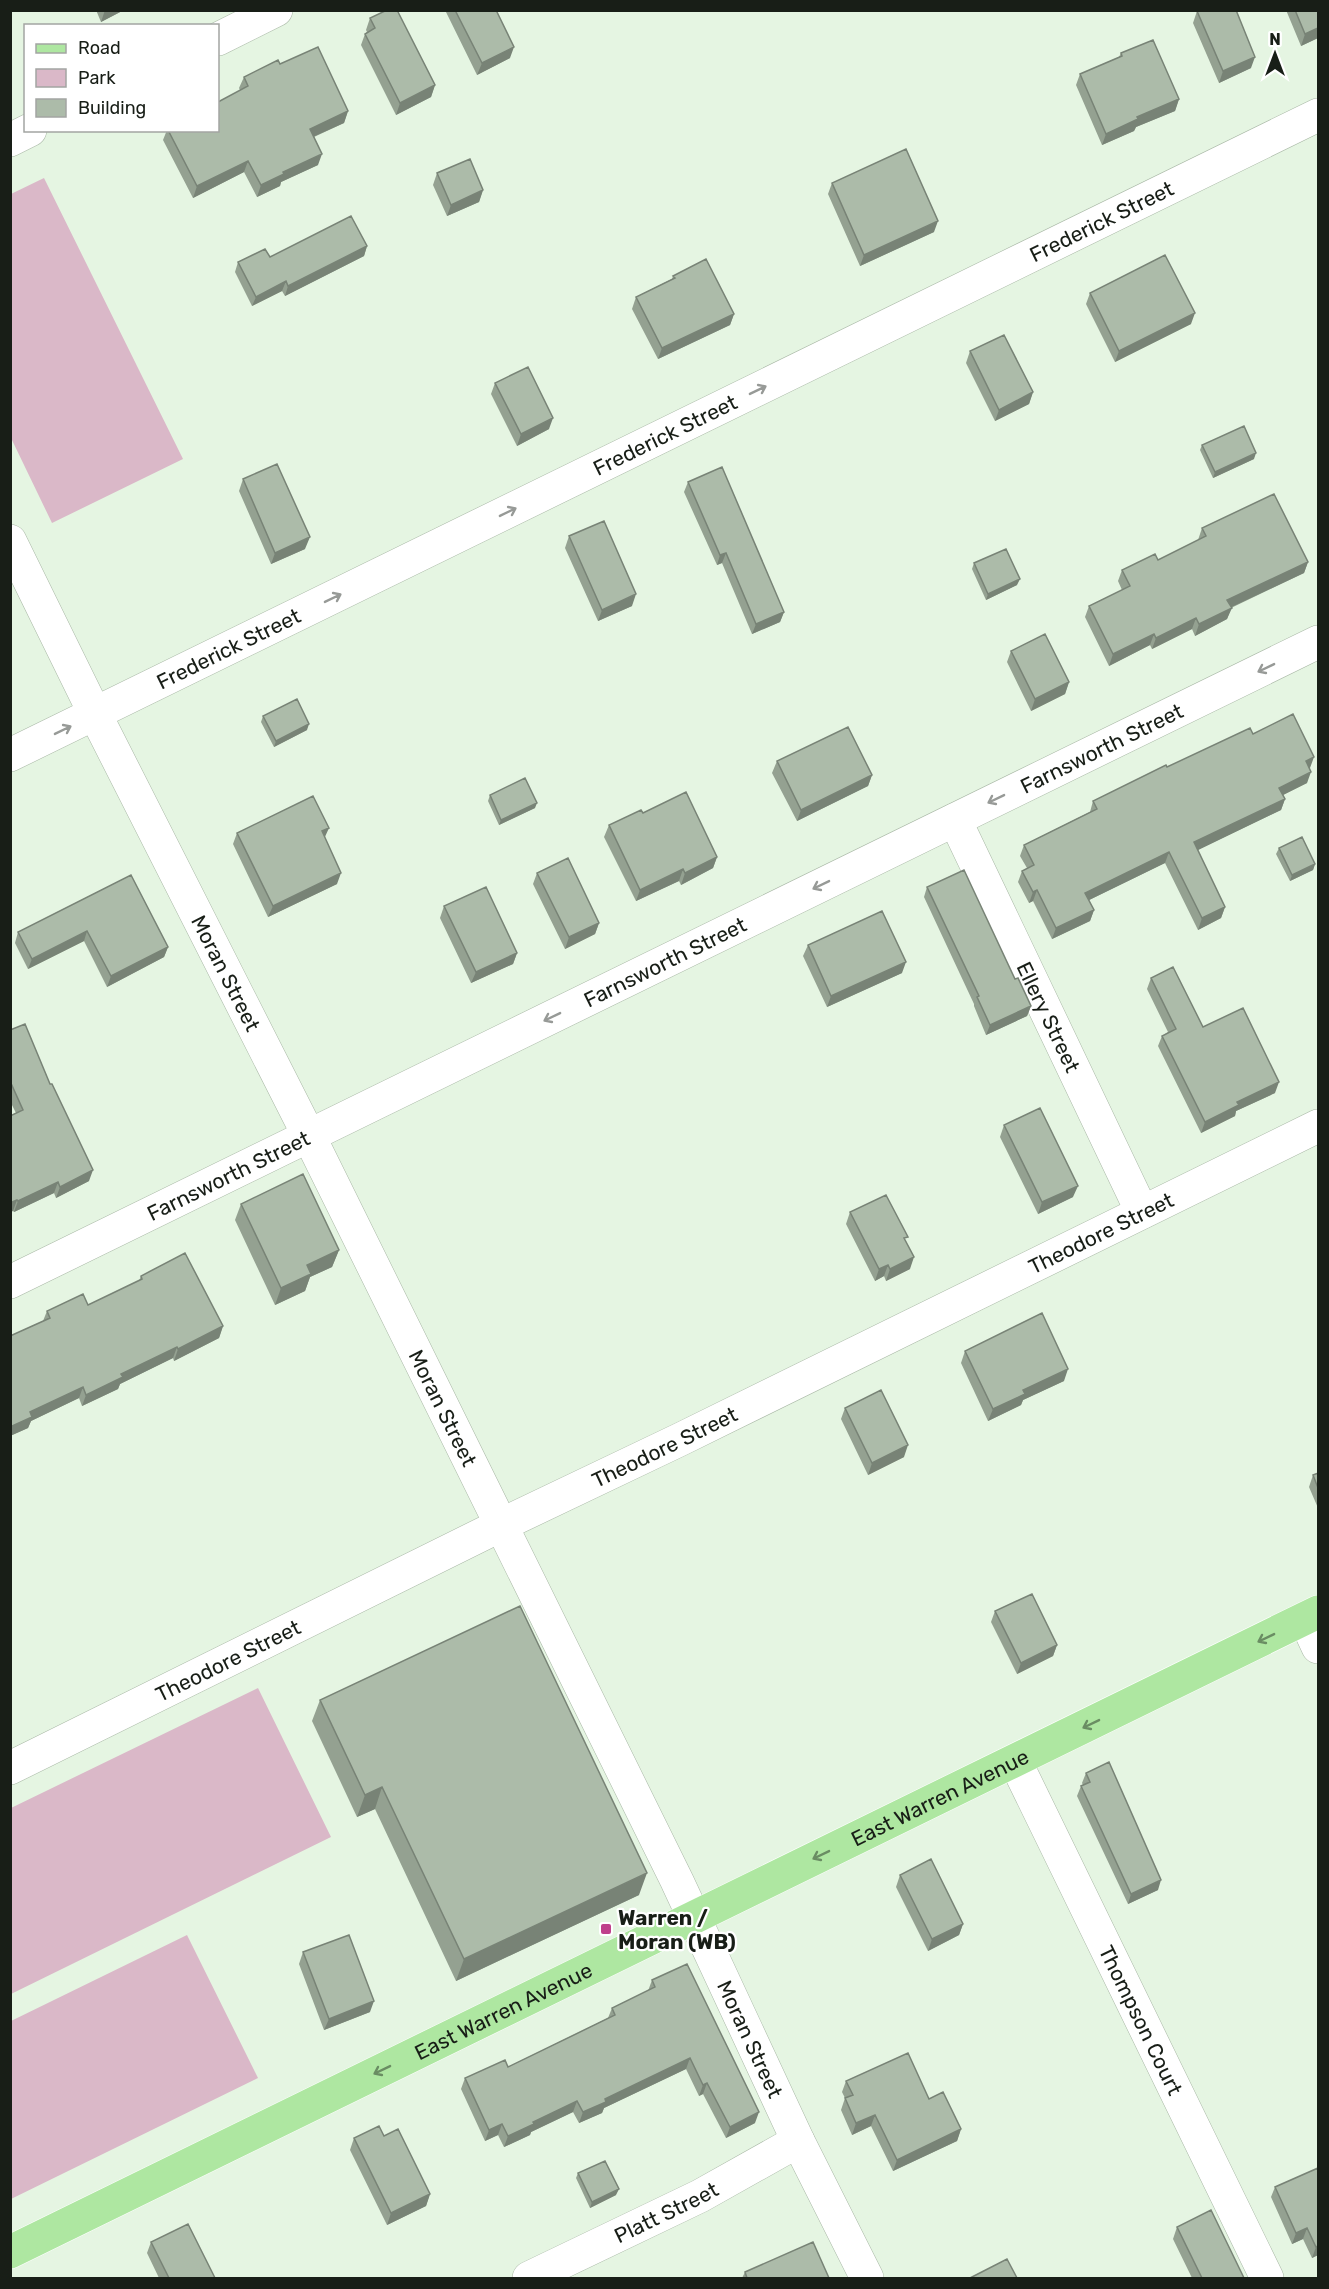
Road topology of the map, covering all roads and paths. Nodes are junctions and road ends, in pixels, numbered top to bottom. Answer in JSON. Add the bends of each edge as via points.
{"nodes":[{"id":1,"x":276,"y":10,"type":"edge"},
{"id":2,"x":219,"y":38,"type":"edge"},
{"id":3,"x":1318,"y":115,"type":"edge"},
{"id":4,"x":26,"y":132,"type":"edge"},
{"id":5,"x":10,"y":140,"type":"edge"},
{"id":6,"x":10,"y":542,"type":"edge"},
{"id":7,"x":1318,"y":642,"type":"edge"},
{"id":8,"x":95,"y":714,"type":"junction"},
{"id":9,"x":10,"y":755,"type":"edge"},
{"id":10,"x":955,"y":820,"type":"junction"},
{"id":11,"x":1318,"y":1126,"type":"edge"},
{"id":12,"x":309,"y":1136,"type":"junction"},
{"id":13,"x":1142,"y":1212,"type":"junction"},
{"id":14,"x":10,"y":1282,"type":"edge"},
{"id":15,"x":501,"y":1525,"type":"junction"},
{"id":16,"x":1314,"y":1626,"type":"edge"},
{"id":17,"x":1015,"y":1761,"type":"junction"},
{"id":18,"x":10,"y":1768,"type":"edge"},
{"id":19,"x":695,"y":1916,"type":"junction"},
{"id":20,"x":798,"y":2141,"type":"junction"},
{"id":21,"x":10,"y":2252,"type":"edge"},
{"id":22,"x":529,"y":2278,"type":"edge"},
{"id":23,"x":867,"y":2278,"type":"edge"},
{"id":24,"x":1267,"y":2278,"type":"edge"}],
"edges":[{"from":1,"to":2,"type":"street"},
{"from":8,"to":3,"type":"street","name":"Frederick Street","one_way":true},
{"from":4,"to":5,"type":"street"},
{"from":6,"to":8,"type":"street","name":"Moran Street"},
{"from":7,"to":10,"type":"street","name":"Farnsworth Street","one_way":true},
{"from":9,"to":8,"type":"street","name":"Frederick Street","one_way":true},
{"from":8,"to":12,"type":"street","name":"Moran Street"},
{"from":10,"to":12,"type":"street","name":"Farnsworth Street","one_way":true},
{"from":10,"to":13,"type":"street","name":"Ellery Street"},
{"from":11,"to":13,"type":"street","name":"Theodore Street"},
{"from":12,"to":14,"type":"street","name":"Farnsworth Street"},
{"from":12,"to":15,"type":"street","name":"Moran Street"},
{"from":13,"to":15,"type":"street","name":"Theodore Street"},
{"from":15,"to":18,"type":"street","name":"Theodore Street"},
{"from":15,"to":19,"type":"street","name":"Moran Street"},
{"from":16,"to":17,"type":"main road","name":"East Warren Avenue","one_way":true},
{"from":17,"to":19,"type":"main road","name":"East Warren Avenue","one_way":true},
{"from":17,"to":24,"type":"street","name":"Thompson Court"},
{"from":19,"to":20,"type":"street","name":"Moran Street"},
{"from":19,"to":21,"type":"main road","name":"East Warren Avenue","one_way":true},
{"from":20,"to":22,"type":"street","name":"Platt Street","via":[[700,2196]]},
{"from":20,"to":23,"type":"street","name":"Moran Street"}]}
